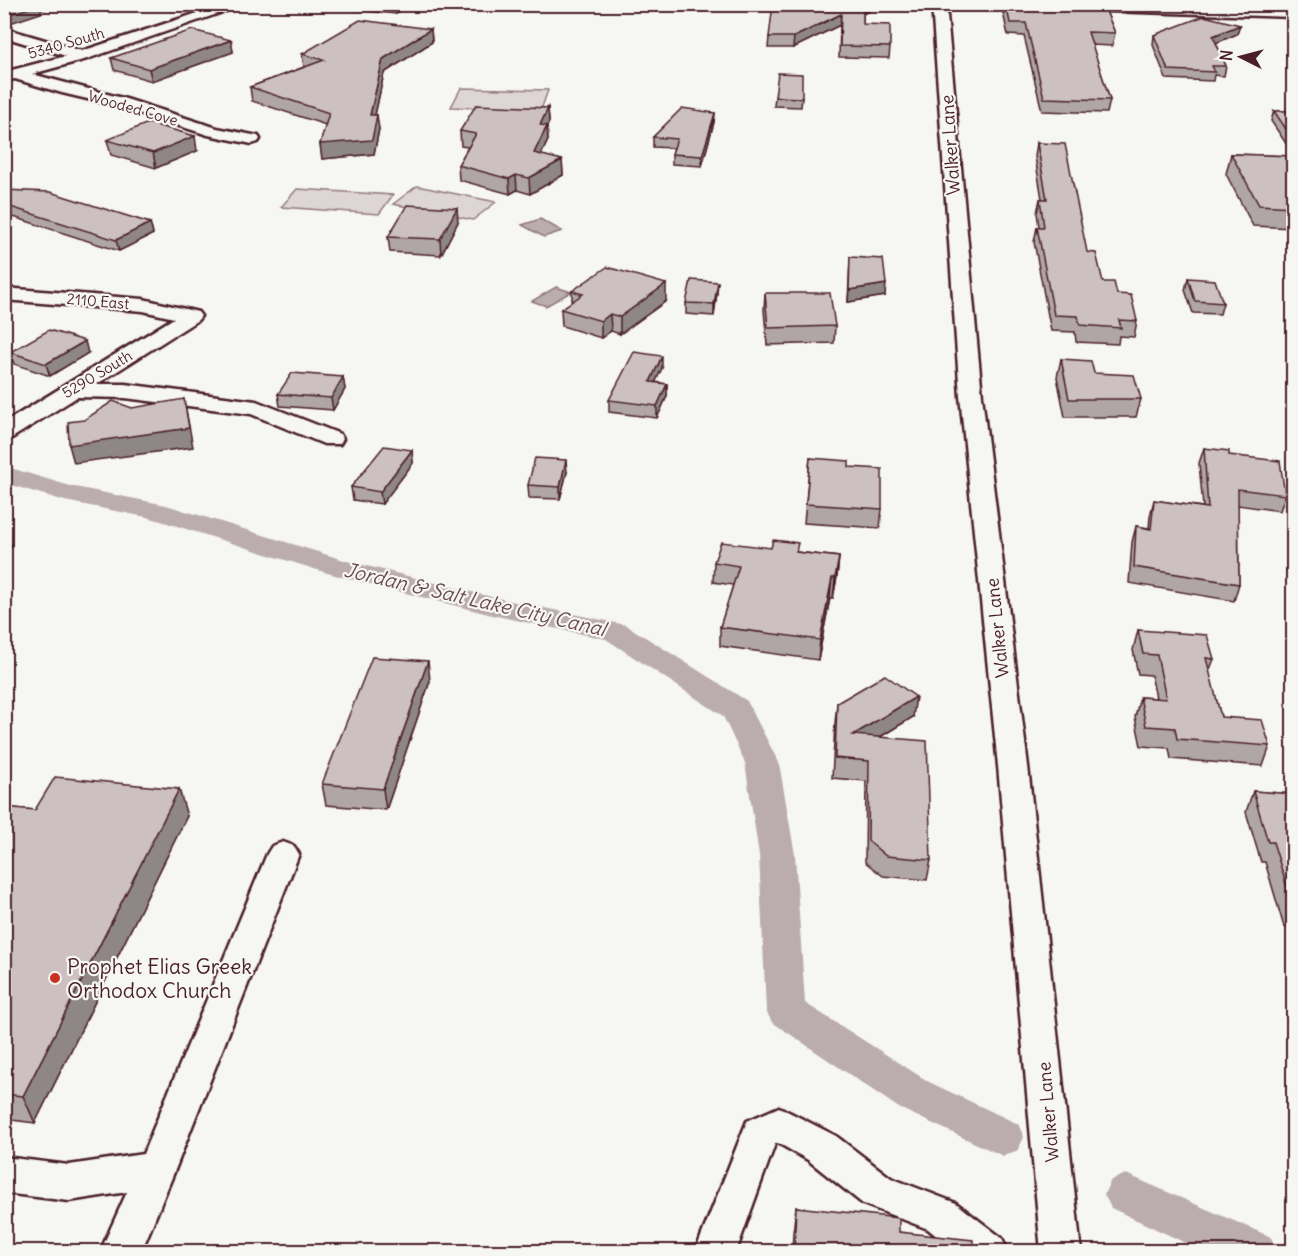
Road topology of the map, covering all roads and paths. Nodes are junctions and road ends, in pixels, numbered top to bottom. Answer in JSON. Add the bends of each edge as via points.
{"nodes":[{"id":1,"x":240,"y":4,"type":"edge"},
{"id":2,"x":939,"y":4,"type":"edge"},
{"id":3,"x":1013,"y":4,"type":"edge"},
{"id":4,"x":1293,"y":13,"type":"edge"},
{"id":5,"x":4,"y":32,"type":"edge"},
{"id":6,"x":82,"y":56,"type":"junction"},
{"id":7,"x":10,"y":76,"type":"edge"},
{"id":8,"x":252,"y":139,"type":"dead end"},
{"id":9,"x":4,"y":294,"type":"edge"},
{"id":10,"x":191,"y":316,"type":"joint"},
{"id":11,"x":70,"y":390,"type":"junction"},
{"id":12,"x":4,"y":433,"type":"edge"},
{"id":13,"x":332,"y":439,"type":"dead end"},
{"id":14,"x":283,"y":854,"type":"dead end"},
{"id":15,"x":156,"y":1170,"type":"junction"},
{"id":16,"x":4,"y":1175,"type":"edge"},
{"id":17,"x":120,"y":1251,"type":"edge"},
{"id":18,"x":715,"y":1251,"type":"edge"},
{"id":19,"x":988,"y":1251,"type":"edge"},
{"id":20,"x":1061,"y":1251,"type":"edge"}],
"edges":[{"from":1,"to":6,"type":"street","name":"5340 South"},
{"from":2,"to":20,"type":"street","name":"Walker Lane","via":[[970,384]]},
{"from":3,"to":4,"type":"street"},
{"from":5,"to":6,"type":"street"},
{"from":6,"to":7,"type":"street","name":"5340 South"},
{"from":7,"to":8,"type":"street","name":"Wooded Cove"},
{"from":9,"to":10,"type":"street","name":"2110 East","via":[[143,305]]},
{"from":10,"to":11,"type":"street","name":"5290 South"},
{"from":11,"to":12,"type":"street","name":"5290 South"},
{"from":11,"to":13,"type":"street","via":[[125,391],[256,408]]},
{"from":14,"to":15,"type":"street"},
{"from":15,"to":16,"type":"street","via":[[69,1184]]},
{"from":15,"to":17,"type":"street"},
{"from":18,"to":19,"type":"street","via":[[760,1133],[779,1125],[822,1148],[877,1191],[942,1216]]}]}
